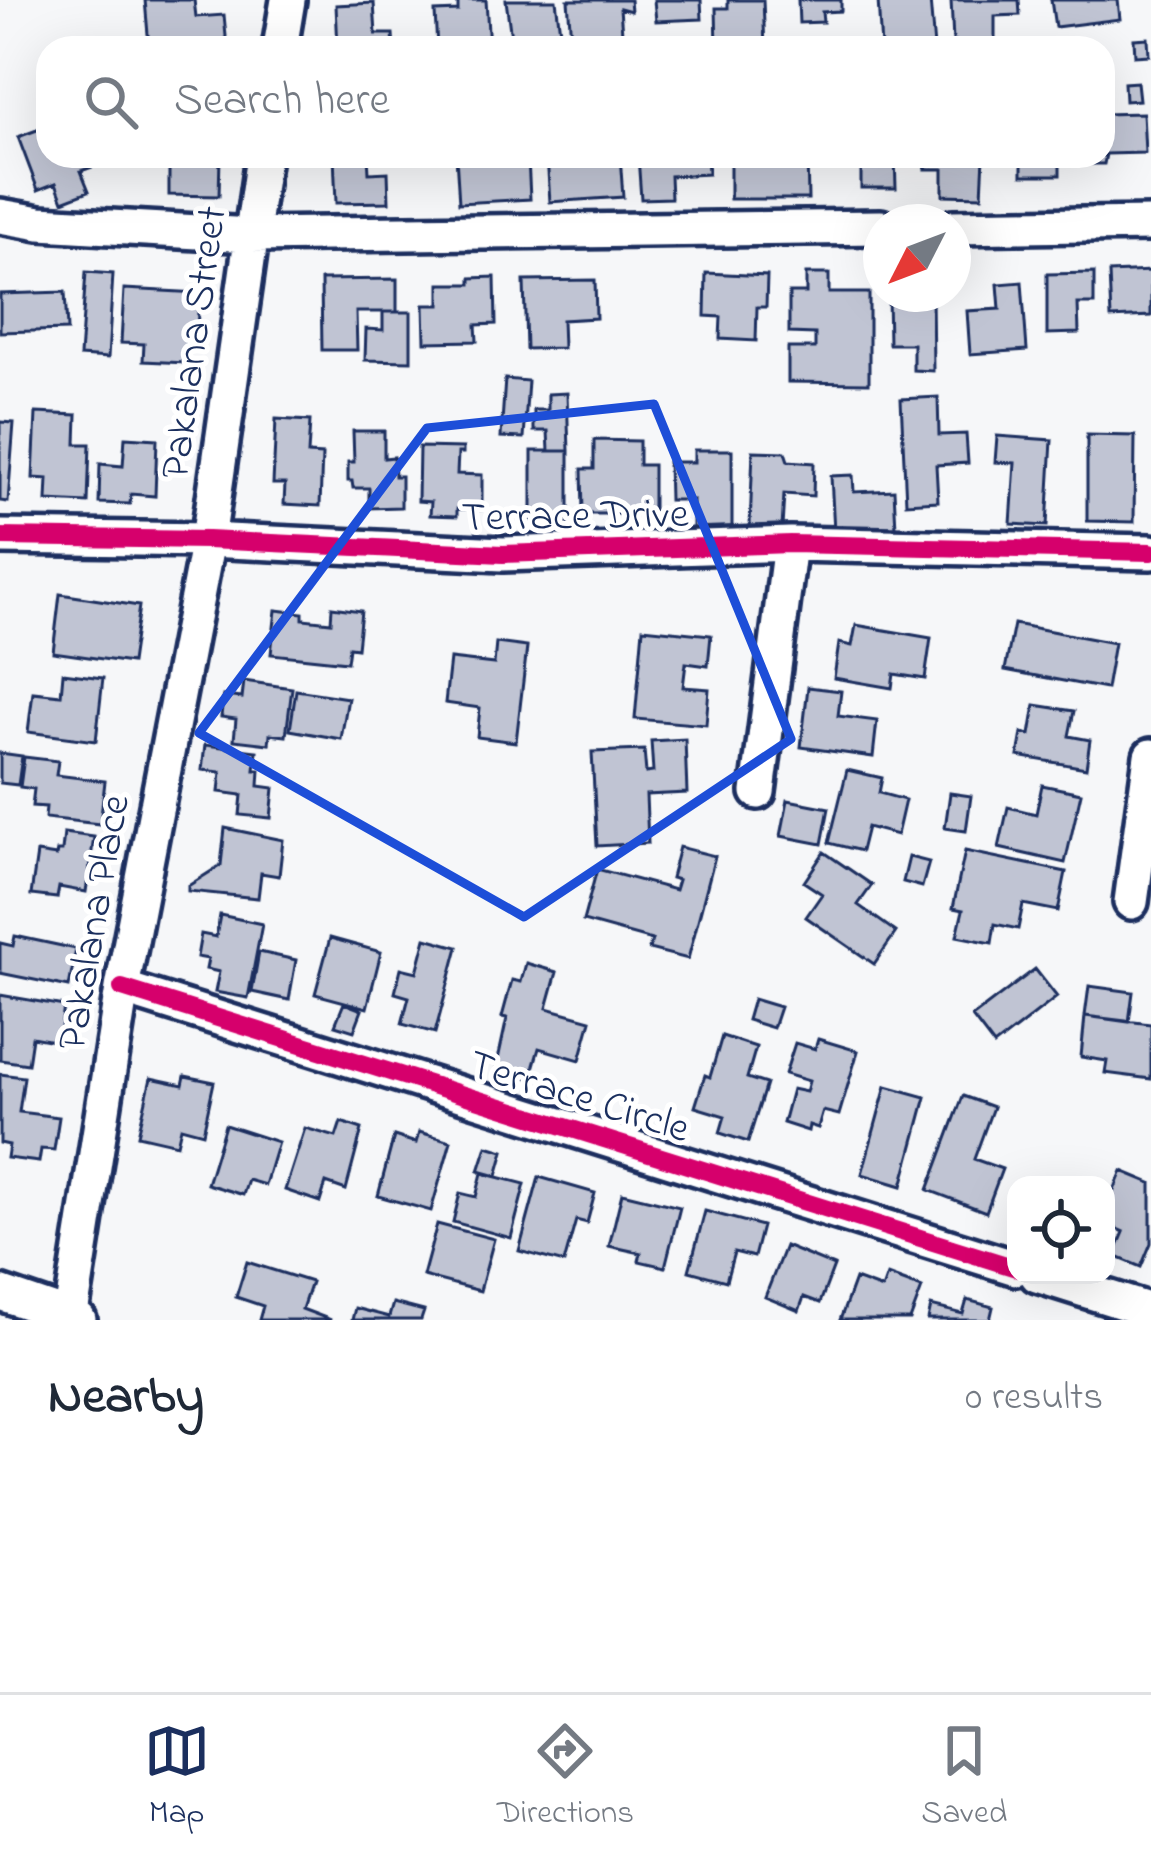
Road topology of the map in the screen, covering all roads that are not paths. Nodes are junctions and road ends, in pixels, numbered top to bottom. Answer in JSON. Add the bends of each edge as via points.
{"nodes":[{"id":1,"x":288,"y":0,"type":"edge"},
{"id":2,"x":282,"y":36,"type":"edge"},
{"id":3,"x":261,"y":168,"type":"edge"},
{"id":4,"x":0,"y":216,"type":"edge"},
{"id":5,"x":1151,"y":224,"type":"edge"},
{"id":6,"x":971,"y":226,"type":"edge"},
{"id":7,"x":863,"y":227,"type":"edge"},
{"id":8,"x":251,"y":235,"type":"junction"},
{"id":9,"x":0,"y":537,"type":"edge"},
{"id":10,"x":208,"y":541,"type":"junction"},
{"id":11,"x":790,"y":544,"type":"junction"},
{"id":12,"x":1151,"y":552,"type":"edge"},
{"id":13,"x":1151,"y":756,"type":"edge"},
{"id":14,"x":758,"y":792,"type":"dead end"},
{"id":15,"x":1131,"y":902,"type":"dead end"},
{"id":16,"x":122,"y":988,"type":"junction"},
{"id":17,"x":1007,"y":1265,"type":"edge"},
{"id":18,"x":1066,"y":1284,"type":"edge"},
{"id":19,"x":0,"y":1293,"type":"edge"},
{"id":20,"x":1151,"y":1311,"type":"edge"},
{"id":21,"x":74,"y":1319,"type":"edge"}],
"edges":[{"from":1,"to":2,"type":"street"},
{"from":3,"to":8,"type":"street","name":"Pakalana Street"},
{"from":4,"to":8,"type":"street"},
{"from":5,"to":6,"type":"street"},
{"from":7,"to":8,"type":"street"},
{"from":8,"to":10,"type":"street","name":"Pakalana Street"},
{"from":9,"to":10,"type":"street","name":"Terrace Drive"},
{"from":10,"to":11,"type":"street","name":"Terrace Drive","via":[[503,554]]},
{"from":10,"to":16,"type":"street","name":"Pakalana Place"},
{"from":11,"to":12,"type":"street","name":"Terrace Drive"},
{"from":11,"to":14,"type":"street"},
{"from":13,"to":15,"type":"street"},
{"from":16,"to":17,"type":"street","name":"Terrace Circle"},
{"from":16,"to":21,"type":"street","name":"Pakalana Place"},
{"from":18,"to":20,"type":"street"},
{"from":19,"to":21,"type":"street"}]}
